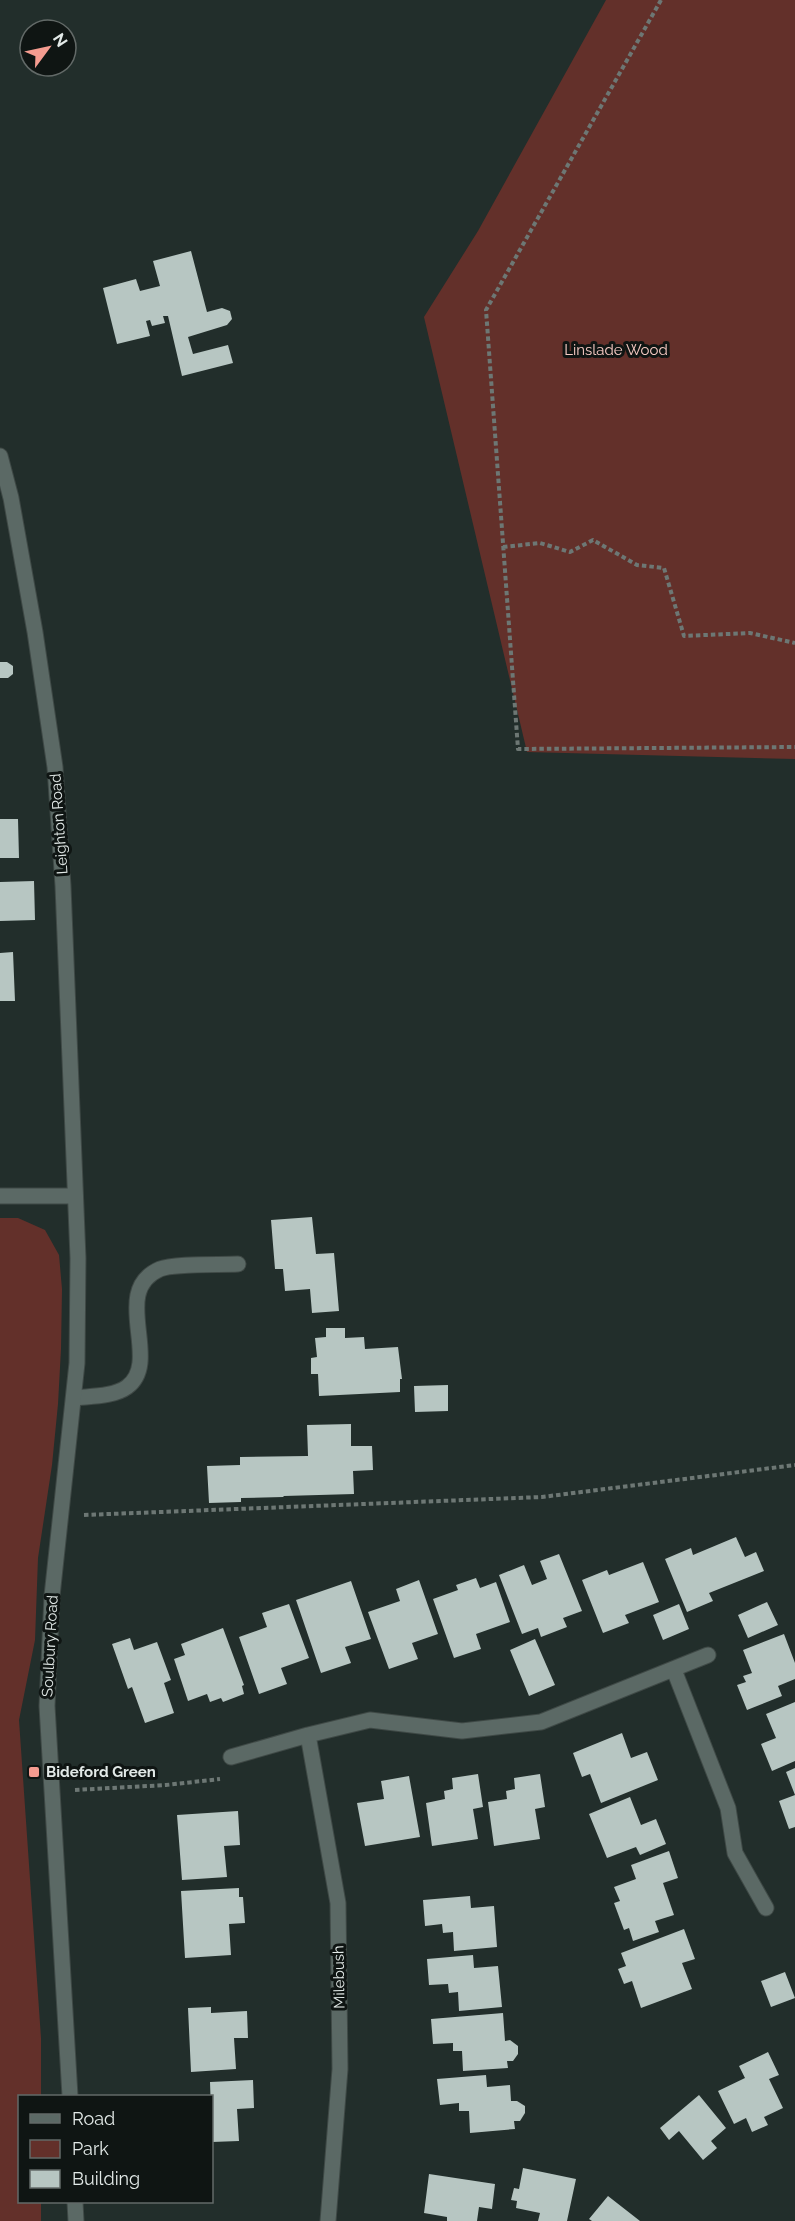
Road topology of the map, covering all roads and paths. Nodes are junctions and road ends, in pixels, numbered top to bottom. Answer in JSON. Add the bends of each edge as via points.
{"nodes":[{"id":1,"x":662,"y":0,"type":"edge"},
{"id":2,"x":0,"y":456,"type":"edge"},
{"id":3,"x":503,"y":547,"type":"junction"},
{"id":4,"x":795,"y":643,"type":"edge"},
{"id":5,"x":795,"y":747,"type":"edge"},
{"id":6,"x":0,"y":1196,"type":"edge"},
{"id":7,"x":75,"y":1196,"type":"junction"},
{"id":8,"x":238,"y":1264,"type":"dead end"},
{"id":9,"x":74,"y":1398,"type":"junction"},
{"id":10,"x":795,"y":1465,"type":"edge"},
{"id":11,"x":60,"y":1516,"type":"junction"},
{"id":12,"x":708,"y":1655,"type":"dead end"},
{"id":13,"x":674,"y":1670,"type":"junction"},
{"id":14,"x":308,"y":1735,"type":"junction"},
{"id":15,"x":231,"y":1757,"type":"joint"},
{"id":16,"x":53,"y":1791,"type":"junction"},
{"id":17,"x":766,"y":1908,"type":"dead end"},
{"id":18,"x":70,"y":2095,"type":"edge"},
{"id":19,"x":75,"y":2203,"type":"edge"},
{"id":20,"x":76,"y":2221,"type":"edge"},
{"id":21,"x":328,"y":2221,"type":"edge"}],
"edges":[{"from":1,"to":3,"type":"path","via":[[486,310]]},
{"from":2,"to":7,"type":"street","name":"Leighton Road","via":[[35,632],[55,767]]},
{"from":3,"to":4,"type":"path","via":[[540,543],[570,552],[593,540],[637,565],[664,568],[684,636],[750,633]]},
{"from":3,"to":5,"type":"path","via":[[518,749]]},
{"from":6,"to":7,"type":"street"},
{"from":7,"to":9,"type":"street","name":"Soulbury Road","via":[[78,1258]]},
{"from":8,"to":9,"type":"street","via":[[171,1266],[150,1275],[137,1295],[140,1360],[134,1380],[114,1393]]},
{"from":9,"to":11,"type":"street","name":"Soulbury Road"},
{"from":10,"to":11,"type":"path","via":[[542,1497]]},
{"from":11,"to":16,"type":"street","name":"Soulbury Road","via":[[47,1706]]},
{"from":12,"to":13,"type":"street"},
{"from":13,"to":14,"type":"street","via":[[541,1722],[462,1731],[370,1720]]},
{"from":13,"to":17,"type":"street","via":[[728,1808],[735,1853]]},
{"from":14,"to":15,"type":"street"},
{"from":14,"to":21,"type":"street","name":"Milebush","via":[[338,1903],[340,2069]]},
{"from":15,"to":16,"type":"path","via":[[220,1779]]},
{"from":16,"to":18,"type":"street","name":"Soulbury Road"},
{"from":19,"to":20,"type":"street"}]}
